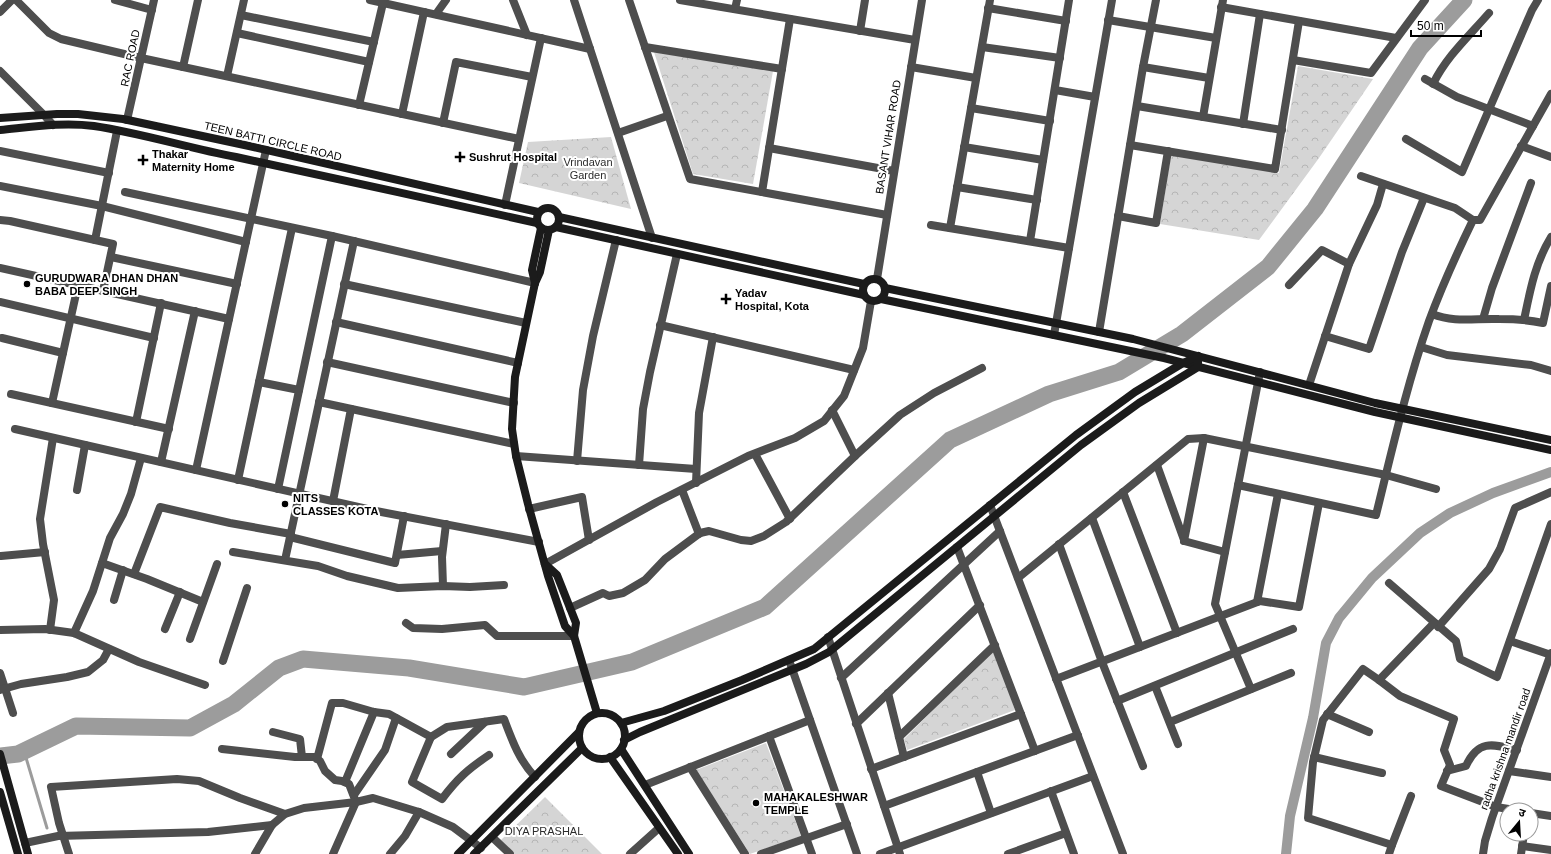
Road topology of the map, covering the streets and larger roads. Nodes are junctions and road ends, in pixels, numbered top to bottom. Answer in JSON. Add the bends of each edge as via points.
{"nodes":[{"id":1,"x":12,"y":0,"type":"edge"},
{"id":2,"x":16,"y":0,"type":"edge"},
{"id":3,"x":115,"y":0,"type":"edge"},
{"id":4,"x":154,"y":0,"type":"edge"},
{"id":5,"x":198,"y":0,"type":"edge"},
{"id":6,"x":244,"y":0,"type":"edge"},
{"id":7,"x":370,"y":0,"type":"edge"},
{"id":8,"x":446,"y":0,"type":"edge"},
{"id":9,"x":513,"y":0,"type":"edge"},
{"id":10,"x":574,"y":0,"type":"edge"},
{"id":11,"x":629,"y":0,"type":"edge"},
{"id":12,"x":680,"y":0,"type":"edge"},
{"id":13,"x":737,"y":0,"type":"edge"},
{"id":14,"x":865,"y":0,"type":"edge"},
{"id":15,"x":922,"y":0,"type":"edge"},
{"id":16,"x":1069,"y":0,"type":"edge"},
{"id":17,"x":1112,"y":0,"type":"edge"},
{"id":18,"x":1156,"y":0,"type":"edge"},
{"id":19,"x":1425,"y":0,"type":"edge"},
{"id":20,"x":1538,"y":0,"type":"edge"},
{"id":21,"x":383,"y":3,"type":"junction"},
{"id":22,"x":989,"y":4,"type":"edge"},
{"id":23,"x":1222,"y":4,"type":"edge"},
{"id":24,"x":735,"y":9,"type":"junction"},
{"id":25,"x":152,"y":10,"type":"junction"},
{"id":26,"x":0,"y":12,"type":"edge"},
{"id":27,"x":424,"y":12,"type":"junction"},
{"id":28,"x":1489,"y":13,"type":"dead end"},
{"id":29,"x":436,"y":14,"type":"junction"},
{"id":30,"x":1260,"y":14,"type":"junction"},
{"id":31,"x":240,"y":15,"type":"junction"},
{"id":32,"x":790,"y":19,"type":"junction"},
{"id":33,"x":1108,"y":20,"type":"junction"},
{"id":34,"x":1066,"y":21,"type":"junction"},
{"id":35,"x":1299,"y":21,"type":"junction"},
{"id":36,"x":1152,"y":27,"type":"junction"},
{"id":37,"x":860,"y":31,"type":"junction"},
{"id":38,"x":237,"y":33,"type":"junction"},
{"id":39,"x":527,"y":35,"type":"junction"},
{"id":40,"x":541,"y":38,"type":"junction"},
{"id":41,"x":1216,"y":38,"type":"junction"},
{"id":42,"x":1396,"y":38,"type":"junction"},
{"id":43,"x":916,"y":40,"type":"junction"},
{"id":44,"x":374,"y":42,"type":"junction"},
{"id":45,"x":982,"y":47,"type":"junction"},
{"id":46,"x":645,"y":48,"type":"junction"},
{"id":47,"x":590,"y":49,"type":"junction"},
{"id":48,"x":141,"y":58,"type":"junction"},
{"id":49,"x":1060,"y":58,"type":"junction"},
{"id":50,"x":1293,"y":60,"type":"junction"},
{"id":51,"x":369,"y":62,"type":"junction"},
{"id":52,"x":183,"y":67,"type":"junction"},
{"id":53,"x":911,"y":67,"type":"junction"},
{"id":54,"x":782,"y":68,"type":"junction"},
{"id":55,"x":1143,"y":68,"type":"junction"},
{"id":56,"x":0,"y":71,"type":"edge"},
{"id":57,"x":228,"y":76,"type":"junction"},
{"id":58,"x":532,"y":77,"type":"junction"},
{"id":59,"x":976,"y":78,"type":"junction"},
{"id":60,"x":1209,"y":78,"type":"junction"},
{"id":61,"x":1425,"y":79,"type":"dead end"},
{"id":62,"x":1433,"y":84,"type":"junction"},
{"id":63,"x":1055,"y":90,"type":"junction"},
{"id":64,"x":1551,"y":94,"type":"edge"},
{"id":65,"x":1095,"y":97,"type":"junction"},
{"id":66,"x":359,"y":105,"type":"junction"},
{"id":67,"x":1137,"y":106,"type":"junction"},
{"id":68,"x":971,"y":108,"type":"junction"},
{"id":69,"x":1488,"y":109,"type":"junction"},
{"id":70,"x":402,"y":114,"type":"junction"},
{"id":71,"x":44,"y":115,"type":"junction"},
{"id":72,"x":668,"y":116,"type":"junction"},
{"id":73,"x":1203,"y":117,"type":"junction"},
{"id":74,"x":0,"y":118,"type":"edge"},
{"id":75,"x":127,"y":120,"type":"junction"},
{"id":76,"x":1050,"y":121,"type":"junction"},
{"id":77,"x":443,"y":123,"type":"junction"},
{"id":78,"x":1242,"y":124,"type":"junction"},
{"id":79,"x":52,"y":125,"type":"junction"},
{"id":80,"x":1533,"y":126,"type":"junction"},
{"id":81,"x":0,"y":130,"type":"edge"},
{"id":82,"x":1282,"y":130,"type":"junction"},
{"id":83,"x":118,"y":131,"type":"junction"},
{"id":84,"x":618,"y":133,"type":"junction"},
{"id":85,"x":519,"y":139,"type":"junction"},
{"id":86,"x":1406,"y":139,"type":"dead end"},
{"id":87,"x":1130,"y":145,"type":"junction"},
{"id":88,"x":1521,"y":146,"type":"junction"},
{"id":89,"x":964,"y":147,"type":"junction"},
{"id":90,"x":769,"y":148,"type":"junction"},
{"id":91,"x":266,"y":150,"type":"junction"},
{"id":92,"x":0,"y":151,"type":"edge"},
{"id":93,"x":1168,"y":151,"type":"junction"},
{"id":94,"x":1551,"y":157,"type":"edge"},
{"id":95,"x":1043,"y":160,"type":"junction"},
{"id":96,"x":263,"y":163,"type":"junction"},
{"id":97,"x":894,"y":171,"type":"junction"},
{"id":98,"x":109,"y":174,"type":"junction"},
{"id":99,"x":1361,"y":176,"type":"dead end"},
{"id":100,"x":1531,"y":183,"type":"dead end"},
{"id":101,"x":1382,"y":184,"type":"junction"},
{"id":102,"x":0,"y":186,"type":"edge"},
{"id":103,"x":957,"y":187,"type":"junction"},
{"id":104,"x":125,"y":192,"type":"dead end"},
{"id":105,"x":762,"y":192,"type":"junction"},
{"id":106,"x":1424,"y":198,"type":"junction"},
{"id":107,"x":1037,"y":200,"type":"junction"},
{"id":108,"x":505,"y":205,"type":"junction"},
{"id":109,"x":102,"y":206,"type":"junction"},
{"id":110,"x":538,"y":212,"type":"junction"},
{"id":111,"x":887,"y":215,"type":"junction"},
{"id":112,"x":1118,"y":216,"type":"junction"},
{"id":113,"x":559,"y":217,"type":"junction"},
{"id":114,"x":251,"y":219,"type":"junction"},
{"id":115,"x":0,"y":220,"type":"edge"},
{"id":116,"x":1473,"y":220,"type":"junction"},
{"id":117,"x":539,"y":225,"type":"junction"},
{"id":118,"x":931,"y":225,"type":"dead end"},
{"id":119,"x":292,"y":228,"type":"junction"},
{"id":120,"x":950,"y":228,"type":"junction"},
{"id":121,"x":552,"y":229,"type":"junction"},
{"id":122,"x":332,"y":236,"type":"junction"},
{"id":123,"x":1551,"y":237,"type":"edge"},
{"id":124,"x":652,"y":238,"type":"junction"},
{"id":125,"x":95,"y":240,"type":"junction"},
{"id":126,"x":616,"y":240,"type":"junction"},
{"id":127,"x":354,"y":241,"type":"junction"},
{"id":128,"x":246,"y":242,"type":"junction"},
{"id":129,"x":1030,"y":242,"type":"junction"},
{"id":130,"x":1069,"y":248,"type":"junction"},
{"id":131,"x":677,"y":254,"type":"junction"},
{"id":132,"x":111,"y":257,"type":"junction"},
{"id":133,"x":1349,"y":264,"type":"junction"},
{"id":134,"x":0,"y":268,"type":"edge"},
{"id":135,"x":877,"y":279,"type":"junction"},
{"id":136,"x":535,"y":282,"type":"junction"},
{"id":137,"x":237,"y":284,"type":"junction"},
{"id":138,"x":344,"y":284,"type":"junction"},
{"id":139,"x":864,"y":284,"type":"junction"},
{"id":140,"x":78,"y":285,"type":"junction"},
{"id":141,"x":1289,"y":285,"type":"dead end"},
{"id":142,"x":1551,"y":286,"type":"edge"},
{"id":143,"x":885,"y":288,"type":"junction"},
{"id":144,"x":103,"y":291,"type":"junction"},
{"id":145,"x":864,"y":295,"type":"junction"},
{"id":146,"x":881,"y":299,"type":"junction"},
{"id":147,"x":871,"y":301,"type":"junction"},
{"id":148,"x":0,"y":302,"type":"edge"},
{"id":149,"x":161,"y":304,"type":"junction"},
{"id":150,"x":194,"y":311,"type":"junction"},
{"id":151,"x":1432,"y":314,"type":"junction"},
{"id":152,"x":71,"y":318,"type":"junction"},
{"id":153,"x":229,"y":319,"type":"junction"},
{"id":154,"x":1483,"y":319,"type":"junction"},
{"id":155,"x":1524,"y":320,"type":"junction"},
{"id":156,"x":336,"y":322,"type":"junction"},
{"id":157,"x":526,"y":323,"type":"junction"},
{"id":158,"x":1056,"y":323,"type":"junction"},
{"id":159,"x":660,"y":324,"type":"junction"},
{"id":160,"x":1099,"y":332,"type":"junction"},
{"id":161,"x":1054,"y":335,"type":"junction"},
{"id":162,"x":713,"y":336,"type":"junction"},
{"id":163,"x":1325,"y":336,"type":"junction"},
{"id":164,"x":2,"y":338,"type":"dead end"},
{"id":165,"x":154,"y":338,"type":"junction"},
{"id":166,"x":1421,"y":347,"type":"junction"},
{"id":167,"x":63,"y":353,"type":"junction"},
{"id":168,"x":1198,"y":356,"type":"junction"},
{"id":169,"x":328,"y":362,"type":"junction"},
{"id":170,"x":518,"y":363,"type":"junction"},
{"id":171,"x":1183,"y":363,"type":"junction"},
{"id":172,"x":1198,"y":367,"type":"junction"},
{"id":173,"x":982,"y":368,"type":"dead end"},
{"id":174,"x":854,"y":370,"type":"junction"},
{"id":175,"x":1551,"y":371,"type":"edge"},
{"id":176,"x":1260,"y":372,"type":"junction"},
{"id":177,"x":259,"y":382,"type":"junction"},
{"id":178,"x":1258,"y":383,"type":"junction"},
{"id":179,"x":1309,"y":386,"type":"junction"},
{"id":180,"x":299,"y":390,"type":"junction"},
{"id":181,"x":11,"y":394,"type":"dead end"},
{"id":182,"x":319,"y":402,"type":"junction"},
{"id":183,"x":52,"y":403,"type":"junction"},
{"id":184,"x":514,"y":403,"type":"junction"},
{"id":185,"x":351,"y":409,"type":"junction"},
{"id":186,"x":1403,"y":409,"type":"junction"},
{"id":187,"x":832,"y":410,"type":"junction"},
{"id":188,"x":1400,"y":418,"type":"junction"},
{"id":189,"x":136,"y":422,"type":"junction"},
{"id":190,"x":15,"y":429,"type":"dead end"},
{"id":191,"x":169,"y":429,"type":"junction"},
{"id":192,"x":53,"y":438,"type":"junction"},
{"id":193,"x":1204,"y":438,"type":"junction"},
{"id":194,"x":1551,"y":440,"type":"edge"},
{"id":195,"x":514,"y":444,"type":"junction"},
{"id":196,"x":85,"y":445,"type":"junction"},
{"id":197,"x":1245,"y":447,"type":"junction"},
{"id":198,"x":1551,"y":450,"type":"edge"},
{"id":199,"x":755,"y":454,"type":"junction"},
{"id":200,"x":516,"y":456,"type":"junction"},
{"id":201,"x":855,"y":456,"type":"junction"},
{"id":202,"x":141,"y":458,"type":"junction"},
{"id":203,"x":577,"y":461,"type":"junction"},
{"id":204,"x":161,"y":462,"type":"junction"},
{"id":205,"x":639,"y":465,"type":"junction"},
{"id":206,"x":1157,"y":465,"type":"junction"},
{"id":207,"x":696,"y":469,"type":"junction"},
{"id":208,"x":196,"y":470,"type":"junction"},
{"id":209,"x":1386,"y":475,"type":"junction"},
{"id":210,"x":238,"y":480,"type":"junction"},
{"id":211,"x":696,"y":483,"type":"junction"},
{"id":212,"x":1238,"y":485,"type":"junction"},
{"id":213,"x":278,"y":488,"type":"junction"},
{"id":214,"x":1436,"y":489,"type":"dead end"},
{"id":215,"x":77,"y":490,"type":"dead end"},
{"id":216,"x":682,"y":490,"type":"junction"},
{"id":217,"x":1123,"y":492,"type":"junction"},
{"id":218,"x":1551,"y":492,"type":"edge"},
{"id":219,"x":299,"y":493,"type":"junction"},
{"id":220,"x":1278,"y":494,"type":"junction"},
{"id":221,"x":333,"y":501,"type":"junction"},
{"id":222,"x":1319,"y":503,"type":"junction"},
{"id":223,"x":990,"y":504,"type":"junction"},
{"id":224,"x":529,"y":509,"type":"junction"},
{"id":225,"x":404,"y":516,"type":"junction"},
{"id":226,"x":995,"y":517,"type":"junction"},
{"id":227,"x":1092,"y":518,"type":"junction"},
{"id":228,"x":790,"y":519,"type":"junction"},
{"id":229,"x":446,"y":524,"type":"junction"},
{"id":230,"x":1551,"y":524,"type":"edge"},
{"id":231,"x":1000,"y":531,"type":"junction"},
{"id":232,"x":699,"y":534,"type":"junction"},
{"id":233,"x":290,"y":535,"type":"junction"},
{"id":234,"x":589,"y":540,"type":"junction"},
{"id":235,"x":1184,"y":541,"type":"junction"},
{"id":236,"x":539,"y":542,"type":"junction"},
{"id":237,"x":1059,"y":544,"type":"junction"},
{"id":238,"x":957,"y":547,"type":"junction"},
{"id":239,"x":442,"y":551,"type":"junction"},
{"id":240,"x":44,"y":552,"type":"junction"},
{"id":241,"x":233,"y":552,"type":"dead end"},
{"id":242,"x":1225,"y":552,"type":"junction"},
{"id":243,"x":1,"y":556,"type":"edge"},
{"id":244,"x":397,"y":556,"type":"junction"},
{"id":245,"x":285,"y":560,"type":"junction"},
{"id":246,"x":102,"y":563,"type":"junction"},
{"id":247,"x":217,"y":564,"type":"dead end"},
{"id":248,"x":545,"y":564,"type":"junction"},
{"id":249,"x":964,"y":564,"type":"junction"},
{"id":250,"x":122,"y":570,"type":"junction"},
{"id":251,"x":134,"y":574,"type":"junction"},
{"id":252,"x":1018,"y":578,"type":"junction"},
{"id":253,"x":1389,"y":582,"type":"dead end"},
{"id":254,"x":504,"y":585,"type":"dead end"},
{"id":255,"x":443,"y":586,"type":"junction"},
{"id":256,"x":246,"y":588,"type":"dead end"},
{"id":257,"x":180,"y":592,"type":"junction"},
{"id":258,"x":114,"y":600,"type":"dead end"},
{"id":259,"x":203,"y":602,"type":"junction"},
{"id":260,"x":1257,"y":602,"type":"junction"},
{"id":261,"x":980,"y":605,"type":"junction"},
{"id":262,"x":570,"y":608,"type":"junction"},
{"id":263,"x":1221,"y":616,"type":"junction"},
{"id":264,"x":406,"y":623,"type":"dead end"},
{"id":265,"x":1436,"y":625,"type":"junction"},
{"id":266,"x":165,"y":629,"type":"dead end"},
{"id":267,"x":1293,"y":629,"type":"dead end"},
{"id":268,"x":0,"y":630,"type":"edge"},
{"id":269,"x":50,"y":630,"type":"junction"},
{"id":270,"x":74,"y":633,"type":"junction"},
{"id":271,"x":1177,"y":633,"type":"junction"},
{"id":272,"x":574,"y":636,"type":"junction"},
{"id":273,"x":828,"y":637,"type":"junction"},
{"id":274,"x":190,"y":640,"type":"dead end"},
{"id":275,"x":1510,"y":641,"type":"junction"},
{"id":276,"x":995,"y":645,"type":"junction"},
{"id":277,"x":1140,"y":647,"type":"junction"},
{"id":278,"x":109,"y":649,"type":"junction"},
{"id":279,"x":832,"y":649,"type":"junction"},
{"id":280,"x":1236,"y":652,"type":"junction"},
{"id":281,"x":1551,"y":654,"type":"edge"},
{"id":282,"x":789,"y":660,"type":"junction"},
{"id":283,"x":223,"y":661,"type":"dead end"},
{"id":284,"x":1102,"y":662,"type":"junction"},
{"id":285,"x":792,"y":670,"type":"junction"},
{"id":286,"x":0,"y":673,"type":"edge"},
{"id":287,"x":1291,"y":673,"type":"dead end"},
{"id":288,"x":842,"y":678,"type":"junction"},
{"id":289,"x":1056,"y":679,"type":"junction"},
{"id":290,"x":1380,"y":680,"type":"junction"},
{"id":291,"x":205,"y":685,"type":"dead end"},
{"id":292,"x":1155,"y":686,"type":"junction"},
{"id":293,"x":3,"y":689,"type":"edge"},
{"id":294,"x":1251,"y":689,"type":"junction"},
{"id":295,"x":888,"y":693,"type":"junction"},
{"id":296,"x":1117,"y":702,"type":"junction"},
{"id":297,"x":374,"y":712,"type":"junction"},
{"id":298,"x":13,"y":713,"type":"dead end"},
{"id":299,"x":597,"y":713,"type":"junction"},
{"id":300,"x":1021,"y":714,"type":"junction"},
{"id":301,"x":1327,"y":714,"type":"junction"},
{"id":302,"x":396,"y":718,"type":"junction"},
{"id":303,"x":810,"y":720,"type":"junction"},
{"id":304,"x":485,"y":722,"type":"junction"},
{"id":305,"x":1170,"y":722,"type":"junction"},
{"id":306,"x":621,"y":723,"type":"junction"},
{"id":307,"x":856,"y":724,"type":"junction"},
{"id":308,"x":273,"y":732,"type":"dead end"},
{"id":309,"x":579,"y":732,"type":"junction"},
{"id":310,"x":1369,"y":732,"type":"dead end"},
{"id":311,"x":1078,"y":735,"type":"junction"},
{"id":312,"x":769,"y":736,"type":"junction"},
{"id":313,"x":431,"y":737,"type":"junction"},
{"id":314,"x":899,"y":737,"type":"junction"},
{"id":315,"x":624,"y":740,"type":"junction"},
{"id":316,"x":1178,"y":744,"type":"dead end"},
{"id":317,"x":582,"y":748,"type":"junction"},
{"id":318,"x":621,"y":748,"type":"junction"},
{"id":319,"x":222,"y":749,"type":"dead end"},
{"id":320,"x":1516,"y":750,"type":"junction"},
{"id":321,"x":1035,"y":751,"type":"junction"},
{"id":322,"x":0,"y":754,"type":"edge"},
{"id":323,"x":451,"y":754,"type":"dead end"},
{"id":324,"x":489,"y":755,"type":"dead end"},
{"id":325,"x":302,"y":757,"type":"junction"},
{"id":326,"x":610,"y":757,"type":"junction"},
{"id":327,"x":904,"y":757,"type":"junction"},
{"id":328,"x":1314,"y":758,"type":"junction"},
{"id":329,"x":317,"y":759,"type":"junction"},
{"id":330,"x":1143,"y":766,"type":"dead end"},
{"id":331,"x":690,"y":767,"type":"junction"},
{"id":332,"x":871,"y":769,"type":"junction"},
{"id":333,"x":1447,"y":771,"type":"junction"},
{"id":334,"x":1509,"y":771,"type":"junction"},
{"id":335,"x":977,"y":772,"type":"junction"},
{"id":336,"x":1382,"y":773,"type":"dead end"},
{"id":337,"x":1093,"y":776,"type":"junction"},
{"id":338,"x":535,"y":777,"type":"junction"},
{"id":339,"x":1551,"y":778,"type":"edge"},
{"id":340,"x":345,"y":782,"type":"junction"},
{"id":341,"x":644,"y":785,"type":"junction"},
{"id":342,"x":1051,"y":791,"type":"junction"},
{"id":343,"x":0,"y":792,"type":"edge"},
{"id":344,"x":1411,"y":796,"type":"dead end"},
{"id":345,"x":355,"y":799,"type":"junction"},
{"id":346,"x":884,"y":806,"type":"junction"},
{"id":347,"x":1496,"y":807,"type":"junction"},
{"id":348,"x":1499,"y":807,"type":"edge"},
{"id":349,"x":418,"y":812,"type":"junction"},
{"id":350,"x":991,"y":813,"type":"junction"},
{"id":351,"x":285,"y":814,"type":"junction"},
{"id":352,"x":1539,"y":814,"type":"edge"},
{"id":353,"x":1551,"y":816,"type":"edge"},
{"id":354,"x":847,"y":824,"type":"junction"},
{"id":355,"x":272,"y":825,"type":"junction"},
{"id":356,"x":659,"y":828,"type":"junction"},
{"id":357,"x":1066,"y":832,"type":"junction"},
{"id":358,"x":63,"y":837,"type":"junction"},
{"id":359,"x":492,"y":837,"type":"junction"},
{"id":360,"x":807,"y":838,"type":"junction"},
{"id":361,"x":472,"y":840,"type":"junction"},
{"id":362,"x":26,"y":843,"type":"junction"},
{"id":363,"x":1392,"y":845,"type":"junction"},
{"id":364,"x":481,"y":848,"type":"junction"},
{"id":365,"x":1029,"y":850,"type":"edge"},
{"id":366,"x":1522,"y":850,"type":"edge"},
{"id":367,"x":1551,"y":850,"type":"edge"},
{"id":368,"x":898,"y":851,"type":"edge"},
{"id":369,"x":18,"y":854,"type":"edge"},
{"id":370,"x":28,"y":854,"type":"edge"},
{"id":371,"x":69,"y":854,"type":"edge"},
{"id":372,"x":255,"y":854,"type":"edge"},
{"id":373,"x":333,"y":854,"type":"edge"},
{"id":374,"x":390,"y":854,"type":"edge"},
{"id":375,"x":458,"y":854,"type":"edge"},
{"id":376,"x":474,"y":854,"type":"edge"},
{"id":377,"x":510,"y":854,"type":"edge"},
{"id":378,"x":630,"y":854,"type":"edge"},
{"id":379,"x":678,"y":854,"type":"edge"},
{"id":380,"x":689,"y":854,"type":"edge"},
{"id":381,"x":744,"y":854,"type":"edge"},
{"id":382,"x":761,"y":854,"type":"edge"},
{"id":383,"x":812,"y":854,"type":"edge"},
{"id":384,"x":857,"y":854,"type":"edge"},
{"id":385,"x":880,"y":854,"type":"edge"},
{"id":386,"x":1008,"y":854,"type":"edge"},
{"id":387,"x":1074,"y":854,"type":"edge"},
{"id":388,"x":1123,"y":854,"type":"edge"},
{"id":389,"x":1389,"y":854,"type":"edge"},
{"id":390,"x":1483,"y":854,"type":"edge"}],
"edges":[{"from":1,"to":26,"type":"street"},
{"from":2,"to":48,"type":"street","via":[[49,33],[61,39]]},
{"from":3,"to":25,"type":"street"},
{"from":4,"to":25,"type":"street","name":"RAC ROAD"},
{"from":5,"to":52,"type":"street"},
{"from":6,"to":31,"type":"street"},
{"from":7,"to":21,"type":"street"},
{"from":8,"to":29,"type":"street"},
{"from":9,"to":39,"type":"street"},
{"from":10,"to":47,"type":"street"},
{"from":11,"to":46,"type":"street"},
{"from":12,"to":24,"type":"street"},
{"from":13,"to":24,"type":"street"},
{"from":14,"to":37,"type":"street"},
{"from":15,"to":43,"type":"street","name":"BASANT VIHAR ROAD"},
{"from":16,"to":34,"type":"street"},
{"from":17,"to":33,"type":"street"},
{"from":18,"to":36,"type":"street"},
{"from":19,"to":42,"type":"street"},
{"from":20,"to":69,"type":"street"},
{"from":21,"to":27,"type":"street"},
{"from":21,"to":44,"type":"street"},
{"from":22,"to":34,"type":"street"},
{"from":22,"to":45,"type":"street"},
{"from":23,"to":30,"type":"street"},
{"from":23,"to":41,"type":"street"},
{"from":24,"to":32,"type":"street"},
{"from":25,"to":48,"type":"street","name":"RAC ROAD"},
{"from":27,"to":29,"type":"street"},
{"from":27,"to":70,"type":"street"},
{"from":28,"to":62,"type":"street","via":[[1448,59]]},
{"from":29,"to":39,"type":"street"},
{"from":30,"to":35,"type":"street"},
{"from":30,"to":78,"type":"street"},
{"from":31,"to":38,"type":"street"},
{"from":31,"to":44,"type":"street"},
{"from":32,"to":37,"type":"street"},
{"from":32,"to":54,"type":"street"},
{"from":33,"to":36,"type":"street"},
{"from":33,"to":65,"type":"street"},
{"from":34,"to":49,"type":"street"},
{"from":35,"to":42,"type":"street"},
{"from":35,"to":50,"type":"street"},
{"from":36,"to":41,"type":"street"},
{"from":36,"to":55,"type":"street"},
{"from":37,"to":43,"type":"street"},
{"from":38,"to":51,"type":"street"},
{"from":38,"to":57,"type":"street"},
{"from":39,"to":40,"type":"street"},
{"from":40,"to":47,"type":"street"},
{"from":40,"to":58,"type":"street"},
{"from":41,"to":60,"type":"street"},
{"from":42,"to":50,"type":"street","via":[[1371,74]]},
{"from":43,"to":53,"type":"street","name":"BASANT VIHAR ROAD"},
{"from":44,"to":51,"type":"street"},
{"from":45,"to":49,"type":"street"},
{"from":45,"to":59,"type":"street"},
{"from":46,"to":54,"type":"street"},
{"from":46,"to":72,"type":"street"},
{"from":47,"to":84,"type":"street"},
{"from":48,"to":52,"type":"street"},
{"from":48,"to":75,"type":"street","name":"RAC ROAD"},
{"from":49,"to":63,"type":"street"},
{"from":50,"to":82,"type":"street"},
{"from":51,"to":66,"type":"street"},
{"from":52,"to":57,"type":"street"},
{"from":53,"to":59,"type":"street"},
{"from":53,"to":97,"type":"street","name":"BASANT VIHAR ROAD"},
{"from":54,"to":90,"type":"street"},
{"from":55,"to":60,"type":"street"},
{"from":55,"to":67,"type":"street"},
{"from":56,"to":71,"type":"street"},
{"from":57,"to":66,"type":"street"},
{"from":58,"to":77,"type":"street","via":[[456,62]]},
{"from":58,"to":85,"type":"street"},
{"from":59,"to":68,"type":"street"},
{"from":60,"to":73,"type":"street"},
{"from":61,"to":62,"type":"street"},
{"from":62,"to":69,"type":"street"},
{"from":63,"to":65,"type":"street"},
{"from":63,"to":76,"type":"street"},
{"from":64,"to":80,"type":"street"},
{"from":65,"to":130,"type":"street"},
{"from":66,"to":70,"type":"street"},
{"from":67,"to":73,"type":"street"},
{"from":67,"to":87,"type":"street"},
{"from":68,"to":76,"type":"street"},
{"from":68,"to":89,"type":"street"},
{"from":69,"to":80,"type":"street"},
{"from":69,"to":86,"type":"street","via":[[1462,172]]},
{"from":70,"to":77,"type":"street"},
{"from":71,"to":74,"type":"street","name":"TEEN BATTI CIRCLE ROAD"},
{"from":71,"to":75,"type":"street","name":"TEEN BATTI CIRCLE ROAD","via":[[78,114]]},
{"from":71,"to":79,"type":"street"},
{"from":72,"to":84,"type":"street"},
{"from":72,"to":105,"type":"street","via":[[690,179]]},
{"from":73,"to":78,"type":"street"},
{"from":75,"to":91,"type":"street","name":"TEEN BATTI CIRCLE ROAD"},
{"from":76,"to":95,"type":"street"},
{"from":77,"to":85,"type":"street"},
{"from":78,"to":82,"type":"street"},
{"from":79,"to":81,"type":"street"},
{"from":79,"to":83,"type":"street","via":[[93,126]]},
{"from":80,"to":88,"type":"street"},
{"from":82,"to":93,"type":"street","via":[[1275,169]]},
{"from":83,"to":96,"type":"street"},
{"from":83,"to":98,"type":"street"},
{"from":84,"to":124,"type":"street"},
{"from":85,"to":108,"type":"street"},
{"from":87,"to":93,"type":"street"},
{"from":87,"to":112,"type":"street"},
{"from":88,"to":94,"type":"street"},
{"from":88,"to":116,"type":"street","via":[[1480,220]]},
{"from":89,"to":95,"type":"street"},
{"from":89,"to":103,"type":"street"},
{"from":90,"to":97,"type":"street"},
{"from":90,"to":105,"type":"street"},
{"from":91,"to":96,"type":"street"},
{"from":91,"to":108,"type":"street","name":"TEEN BATTI CIRCLE ROAD"},
{"from":92,"to":98,"type":"street"},
{"from":93,"to":112,"type":"street","via":[[1156,222]]},
{"from":95,"to":107,"type":"street"},
{"from":96,"to":114,"type":"street"},
{"from":96,"to":117,"type":"street"},
{"from":97,"to":111,"type":"street","name":"BASANT VIHAR ROAD"},
{"from":98,"to":109,"type":"street"},
{"from":99,"to":101,"type":"street"},
{"from":100,"to":154,"type":"street"},
{"from":101,"to":106,"type":"street"},
{"from":101,"to":133,"type":"street","via":[[1377,205]]},
{"from":102,"to":109,"type":"street"},
{"from":103,"to":107,"type":"street"},
{"from":103,"to":120,"type":"street"},
{"from":104,"to":114,"type":"street"},
{"from":105,"to":111,"type":"street"},
{"from":106,"to":116,"type":"street","via":[[1455,208]]},
{"from":106,"to":163,"type":"street","via":[[1402,252],[1369,348]]},
{"from":107,"to":129,"type":"street"},
{"from":108,"to":110,"type":"street","name":"TEEN BATTI CIRCLE ROAD"},
{"from":109,"to":125,"type":"street"},
{"from":109,"to":128,"type":"street"},
{"from":110,"to":113,"type":"street","via":[[551,207]]},
{"from":110,"to":117,"type":"street","via":[[536,219]]},
{"from":111,"to":135,"type":"street","name":"BASANT VIHAR ROAD"},
{"from":112,"to":160,"type":"street"},
{"from":113,"to":121,"type":"street","via":[[559,221]]},
{"from":113,"to":124,"type":"street"},
{"from":114,"to":119,"type":"street"},
{"from":114,"to":128,"type":"street"},
{"from":115,"to":125,"type":"street"},
{"from":116,"to":151,"type":"street","via":[[1448,271]]},
{"from":117,"to":121,"type":"street"},
{"from":117,"to":136,"type":"street","via":[[532,270]]},
{"from":118,"to":120,"type":"street"},
{"from":119,"to":122,"type":"street"},
{"from":119,"to":177,"type":"street"},
{"from":120,"to":129,"type":"street"},
{"from":121,"to":126,"type":"street"},
{"from":121,"to":136,"type":"street"},
{"from":122,"to":127,"type":"street"},
{"from":122,"to":180,"type":"street"},
{"from":123,"to":155,"type":"street","via":[[1535,269]]},
{"from":124,"to":139,"type":"street"},
{"from":125,"to":132,"type":"street","via":[[113,244]]},
{"from":126,"to":131,"type":"street"},
{"from":126,"to":203,"type":"street","via":[[583,390]]},
{"from":127,"to":136,"type":"street"},
{"from":127,"to":138,"type":"street"},
{"from":128,"to":137,"type":"street"},
{"from":129,"to":130,"type":"street"},
{"from":130,"to":158,"type":"street"},
{"from":131,"to":145,"type":"street"},
{"from":131,"to":159,"type":"street"},
{"from":132,"to":137,"type":"street"},
{"from":132,"to":144,"type":"street"},
{"from":133,"to":141,"type":"street","via":[[1322,250]]},
{"from":133,"to":163,"type":"street"},
{"from":134,"to":140,"type":"street"},
{"from":135,"to":139,"type":"street","via":[[868,280]]},
{"from":135,"to":143,"type":"street","via":[[884,283]]},
{"from":136,"to":157,"type":"street"},
{"from":137,"to":153,"type":"street"},
{"from":138,"to":156,"type":"street"},
{"from":138,"to":157,"type":"street"},
{"from":139,"to":145,"type":"street"},
{"from":140,"to":144,"type":"street"},
{"from":140,"to":152,"type":"street"},
{"from":142,"to":155,"type":"street","via":[[1543,323]]},
{"from":143,"to":146,"type":"street"},
{"from":143,"to":158,"type":"street"},
{"from":144,"to":149,"type":"street"},
{"from":145,"to":147,"type":"street"},
{"from":146,"to":147,"type":"street"},
{"from":146,"to":161,"type":"street"},
{"from":147,"to":174,"type":"street","via":[[863,348]]},
{"from":148,"to":152,"type":"street"},
{"from":149,"to":150,"type":"street"},
{"from":149,"to":165,"type":"street"},
{"from":150,"to":153,"type":"street"},
{"from":150,"to":191,"type":"street"},
{"from":151,"to":154,"type":"street","via":[[1452,320]]},
{"from":151,"to":166,"type":"street"},
{"from":152,"to":165,"type":"street"},
{"from":152,"to":167,"type":"street"},
{"from":153,"to":208,"type":"street"},
{"from":154,"to":155,"type":"street"},
{"from":156,"to":169,"type":"street"},
{"from":156,"to":170,"type":"street"},
{"from":157,"to":170,"type":"street"},
{"from":158,"to":160,"type":"street"},
{"from":158,"to":161,"type":"street"},
{"from":159,"to":162,"type":"street"},
{"from":159,"to":205,"type":"street","via":[[643,409]]},
{"from":160,"to":168,"type":"street"},
{"from":161,"to":171,"type":"street"},
{"from":162,"to":174,"type":"street"},
{"from":162,"to":207,"type":"street","via":[[699,413]]},
{"from":163,"to":179,"type":"street"},
{"from":164,"to":167,"type":"street"},
{"from":165,"to":189,"type":"street"},
{"from":166,"to":175,"type":"street","via":[[1447,355],[1531,365]]},
{"from":166,"to":186,"type":"street"},
{"from":167,"to":183,"type":"street"},
{"from":168,"to":171,"type":"street"},
{"from":168,"to":172,"type":"street"},
{"from":168,"to":176,"type":"street"},
{"from":169,"to":182,"type":"street"},
{"from":169,"to":184,"type":"street"},
{"from":170,"to":184,"type":"street"},
{"from":171,"to":172,"type":"street"},
{"from":171,"to":223,"type":"street","via":[[1135,392],[1076,434]]},
{"from":172,"to":178,"type":"street"},
{"from":172,"to":226,"type":"street","via":[[1139,403],[1081,445]]},
{"from":173,"to":201,"type":"street","via":[[934,393],[900,415]]},
{"from":174,"to":187,"type":"street","via":[[844,396]]},
{"from":176,"to":178,"type":"street"},
{"from":176,"to":179,"type":"street"},
{"from":177,"to":180,"type":"street"},
{"from":177,"to":210,"type":"street"},
{"from":178,"to":188,"type":"street"},
{"from":178,"to":197,"type":"street"},
{"from":179,"to":186,"type":"street"},
{"from":180,"to":213,"type":"street"},
{"from":181,"to":183,"type":"street"},
{"from":182,"to":185,"type":"street"},
{"from":182,"to":219,"type":"street"},
{"from":183,"to":189,"type":"street"},
{"from":184,"to":195,"type":"street"},
{"from":185,"to":195,"type":"street"},
{"from":185,"to":221,"type":"street"},
{"from":186,"to":188,"type":"street"},
{"from":186,"to":194,"type":"street"},
{"from":187,"to":199,"type":"street","via":[[824,420],[795,438]]},
{"from":187,"to":201,"type":"street"},
{"from":188,"to":198,"type":"street"},
{"from":188,"to":209,"type":"street"},
{"from":189,"to":191,"type":"street"},
{"from":190,"to":192,"type":"street"},
{"from":191,"to":204,"type":"street"},
{"from":192,"to":196,"type":"street"},
{"from":192,"to":240,"type":"street","via":[[40,519]]},
{"from":193,"to":197,"type":"street"},
{"from":193,"to":206,"type":"street","via":[[1188,440]]},
{"from":193,"to":235,"type":"street"},
{"from":195,"to":200,"type":"street"},
{"from":196,"to":202,"type":"street"},
{"from":196,"to":215,"type":"street"},
{"from":197,"to":209,"type":"street"},
{"from":197,"to":212,"type":"street"},
{"from":199,"to":211,"type":"street"},
{"from":199,"to":228,"type":"street"},
{"from":200,"to":203,"type":"street"},
{"from":200,"to":224,"type":"street"},
{"from":201,"to":228,"type":"street"},
{"from":202,"to":204,"type":"street"},
{"from":202,"to":246,"type":"street","via":[[131,494],[110,538]]},
{"from":203,"to":205,"type":"street"},
{"from":204,"to":208,"type":"street"},
{"from":205,"to":207,"type":"street"},
{"from":206,"to":217,"type":"street"},
{"from":206,"to":235,"type":"street"},
{"from":207,"to":211,"type":"street"},
{"from":208,"to":210,"type":"street"},
{"from":209,"to":214,"type":"street"},
{"from":209,"to":222,"type":"street","via":[[1376,515]]},
{"from":210,"to":213,"type":"street"},
{"from":211,"to":216,"type":"street"},
{"from":212,"to":220,"type":"street"},
{"from":212,"to":242,"type":"street"},
{"from":213,"to":219,"type":"street"},
{"from":216,"to":232,"type":"street"},
{"from":216,"to":234,"type":"street"},
{"from":217,"to":227,"type":"street"},
{"from":217,"to":271,"type":"street"},
{"from":218,"to":265,"type":"street","via":[[1515,508],[1500,549],[1489,569]]},
{"from":219,"to":221,"type":"street"},
{"from":219,"to":233,"type":"street"},
{"from":220,"to":222,"type":"street"},
{"from":220,"to":260,"type":"street"},
{"from":221,"to":225,"type":"street"},
{"from":222,"to":260,"type":"street","via":[[1299,607]]},
{"from":223,"to":226,"type":"street"},
{"from":223,"to":273,"type":"street"},
{"from":224,"to":234,"type":"street","via":[[582,497]]},
{"from":224,"to":236,"type":"street"},
{"from":225,"to":229,"type":"street"},
{"from":225,"to":244,"type":"street"},
{"from":226,"to":231,"type":"street"},
{"from":226,"to":238,"type":"street"},
{"from":227,"to":237,"type":"street"},
{"from":227,"to":277,"type":"street"},
{"from":228,"to":232,"type":"street","via":[[764,536],[751,541],[709,531]]},
{"from":229,"to":236,"type":"street"},
{"from":229,"to":239,"type":"street"},
{"from":230,"to":275,"type":"street"},
{"from":231,"to":249,"type":"street"},
{"from":231,"to":252,"type":"street"},
{"from":232,"to":262,"type":"street","via":[[665,559],[645,580],[623,594],[609,596],[603,593]]},
{"from":233,"to":244,"type":"street","via":[[395,563]]},
{"from":233,"to":245,"type":"street"},
{"from":233,"to":251,"type":"street","via":[[160,507]]},
{"from":234,"to":248,"type":"street"},
{"from":235,"to":242,"type":"street"},
{"from":236,"to":248,"type":"street"},
{"from":237,"to":252,"type":"street"},
{"from":237,"to":284,"type":"street"},
{"from":238,"to":249,"type":"street"},
{"from":238,"to":279,"type":"street"},
{"from":239,"to":244,"type":"street"},
{"from":239,"to":255,"type":"street"},
{"from":240,"to":243,"type":"street"},
{"from":240,"to":269,"type":"street","via":[[54,600]]},
{"from":241,"to":245,"type":"street"},
{"from":242,"to":263,"type":"street","via":[[1215,604]]},
{"from":245,"to":255,"type":"street","via":[[318,566],[398,588]]},
{"from":246,"to":250,"type":"street"},
{"from":246,"to":270,"type":"street","via":[[93,591]]},
{"from":247,"to":259,"type":"street"},
{"from":248,"to":262,"type":"street","via":[[557,575]]},
{"from":248,"to":272,"type":"street","via":[[565,626]]},
{"from":249,"to":261,"type":"street"},
{"from":249,"to":288,"type":"street"},
{"from":250,"to":251,"type":"street"},
{"from":250,"to":258,"type":"street"},
{"from":251,"to":257,"type":"street"},
{"from":252,"to":289,"type":"street"},
{"from":253,"to":265,"type":"street"},
{"from":254,"to":255,"type":"street"},
{"from":256,"to":283,"type":"street"},
{"from":257,"to":259,"type":"street"},
{"from":257,"to":266,"type":"street"},
{"from":259,"to":274,"type":"street"},
{"from":260,"to":263,"type":"street"},
{"from":261,"to":276,"type":"street"},
{"from":261,"to":295,"type":"street"},
{"from":262,"to":272,"type":"street","via":[[576,623]]},
{"from":263,"to":271,"type":"street"},
{"from":263,"to":280,"type":"street"},
{"from":264,"to":272,"type":"street","via":[[413,628],[442,629],[485,625],[497,636]]},
{"from":265,"to":275,"type":"street","via":[[1456,641],[1460,659],[1497,677]]},
{"from":265,"to":290,"type":"street"},
{"from":267,"to":280,"type":"street"},
{"from":268,"to":269,"type":"street"},
{"from":269,"to":270,"type":"street"},
{"from":270,"to":278,"type":"street"},
{"from":271,"to":277,"type":"street"},
{"from":272,"to":299,"type":"street"},
{"from":273,"to":279,"type":"street"},
{"from":273,"to":282,"type":"street","via":[[814,649]]},
{"from":275,"to":281,"type":"street"},
{"from":276,"to":300,"type":"street"},
{"from":276,"to":314,"type":"street"},
{"from":277,"to":284,"type":"street"},
{"from":278,"to":291,"type":"street"},
{"from":278,"to":293,"type":"street","via":[[103,660],[88,672]]},
{"from":279,"to":285,"type":"street"},
{"from":279,"to":288,"type":"street"},
{"from":280,"to":292,"type":"street"},
{"from":280,"to":294,"type":"street"},
{"from":281,"to":320,"type":"street","name":"radha krishna mandir road"},
{"from":282,"to":285,"type":"street"},
{"from":282,"to":306,"type":"street","via":[[664,711]]},
{"from":284,"to":289,"type":"street"},
{"from":284,"to":296,"type":"street"},
{"from":285,"to":303,"type":"street"},
{"from":285,"to":315,"type":"street"},
{"from":286,"to":293,"type":"street"},
{"from":287,"to":294,"type":"street"},
{"from":288,"to":307,"type":"street"},
{"from":289,"to":311,"type":"street"},
{"from":290,"to":301,"type":"street","via":[[1363,669]]},
{"from":290,"to":333,"type":"street","via":[[1400,696],[1454,719],[1444,750],[1450,765]]},
{"from":292,"to":296,"type":"street"},
{"from":292,"to":305,"type":"street"},
{"from":293,"to":298,"type":"street"},
{"from":294,"to":305,"type":"street"},
{"from":295,"to":307,"type":"street"},
{"from":295,"to":314,"type":"street"},
{"from":296,"to":330,"type":"street"},
{"from":297,"to":302,"type":"street","via":[[389,714]]},
{"from":297,"to":329,"type":"street","via":[[332,702]]},
{"from":297,"to":340,"type":"street"},
{"from":299,"to":306,"type":"street","via":[[606,713]]},
{"from":299,"to":309,"type":"street","via":[[589,716]]},
{"from":300,"to":321,"type":"street"},
{"from":300,"to":327,"type":"street"},
{"from":301,"to":310,"type":"street"},
{"from":301,"to":328,"type":"street","via":[[1323,720]]},
{"from":302,"to":313,"type":"street"},
{"from":302,"to":345,"type":"street","via":[[385,750]]},
{"from":303,"to":312,"type":"street"},
{"from":303,"to":354,"type":"street"},
{"from":304,"to":313,"type":"street","via":[[447,727]]},
{"from":304,"to":323,"type":"street"},
{"from":304,"to":338,"type":"street","via":[[504,719],[516,749]]},
{"from":305,"to":316,"type":"street"},
{"from":306,"to":315,"type":"street"},
{"from":307,"to":332,"type":"street"},
{"from":308,"to":325,"type":"street","via":[[300,739]]},
{"from":309,"to":317,"type":"street"},
{"from":309,"to":338,"type":"street"},
{"from":311,"to":321,"type":"street"},
{"from":311,"to":337,"type":"street"},
{"from":312,"to":331,"type":"street"},
{"from":312,"to":360,"type":"street"},
{"from":313,"to":324,"type":"street","via":[[412,782],[442,799],[455,781]]},
{"from":314,"to":327,"type":"street"},
{"from":315,"to":318,"type":"street"},
{"from":317,"to":326,"type":"street","via":[[597,758]]},
{"from":317,"to":359,"type":"street"},
{"from":318,"to":326,"type":"street"},
{"from":318,"to":341,"type":"street"},
{"from":319,"to":325,"type":"street"},
{"from":320,"to":333,"type":"street","via":[[1488,744],[1477,751],[1466,766]]},
{"from":320,"to":334,"type":"street","name":"radha krishna mandir road"},
{"from":321,"to":335,"type":"street"},
{"from":322,"to":362,"type":"street"},
{"from":325,"to":329,"type":"street"},
{"from":326,"to":356,"type":"street"},
{"from":327,"to":332,"type":"street"},
{"from":328,"to":336,"type":"street"},
{"from":328,"to":363,"type":"street","via":[[1308,818]]},
{"from":329,"to":340,"type":"street","via":[[335,780]]},
{"from":331,"to":341,"type":"street"},
{"from":331,"to":381,"type":"street"},
{"from":332,"to":346,"type":"street"},
{"from":333,"to":347,"type":"street","via":[[1441,786]]},
{"from":334,"to":339,"type":"street"},
{"from":334,"to":347,"type":"street","name":"radha krishna mandir road"},
{"from":335,"to":346,"type":"street"},
{"from":335,"to":350,"type":"street"},
{"from":337,"to":342,"type":"street"},
{"from":337,"to":388,"type":"street"},
{"from":338,"to":361,"type":"street"},
{"from":340,"to":345,"type":"street","via":[[349,784]]},
{"from":341,"to":380,"type":"street"},
{"from":342,"to":350,"type":"street"},
{"from":342,"to":357,"type":"street"},
{"from":343,"to":369,"type":"street"},
{"from":344,"to":363,"type":"street"},
{"from":345,"to":349,"type":"street","via":[[372,798]]},
{"from":345,"to":351,"type":"street"},
{"from":345,"to":373,"type":"street"},
{"from":346,"to":368,"type":"street"},
{"from":347,"to":348,"type":"street"},
{"from":347,"to":390,"type":"street","name":"radha krishna mandir road"},
{"from":349,"to":361,"type":"street","via":[[453,826]]},
{"from":349,"to":374,"type":"street"},
{"from":350,"to":368,"type":"street"},
{"from":351,"to":355,"type":"street"},
{"from":351,"to":358,"type":"street","via":[[199,781],[51,787]]},
{"from":352,"to":353,"type":"street"},
{"from":354,"to":360,"type":"street"},
{"from":354,"to":384,"type":"street"},
{"from":355,"to":358,"type":"street","via":[[208,832]]},
{"from":355,"to":372,"type":"street"},
{"from":356,"to":378,"type":"street"},
{"from":356,"to":379,"type":"street"},
{"from":357,"to":365,"type":"street"},
{"from":357,"to":387,"type":"street"},
{"from":358,"to":362,"type":"street"},
{"from":358,"to":371,"type":"street"},
{"from":359,"to":364,"type":"street"},
{"from":359,"to":377,"type":"street"},
{"from":360,"to":382,"type":"street"},
{"from":360,"to":383,"type":"street"},
{"from":361,"to":364,"type":"street"},
{"from":361,"to":375,"type":"street"},
{"from":362,"to":370,"type":"street"},
{"from":363,"to":389,"type":"street"},
{"from":364,"to":376,"type":"street"},
{"from":365,"to":386,"type":"street"},
{"from":366,"to":367,"type":"street"},
{"from":368,"to":385,"type":"street"}]}
